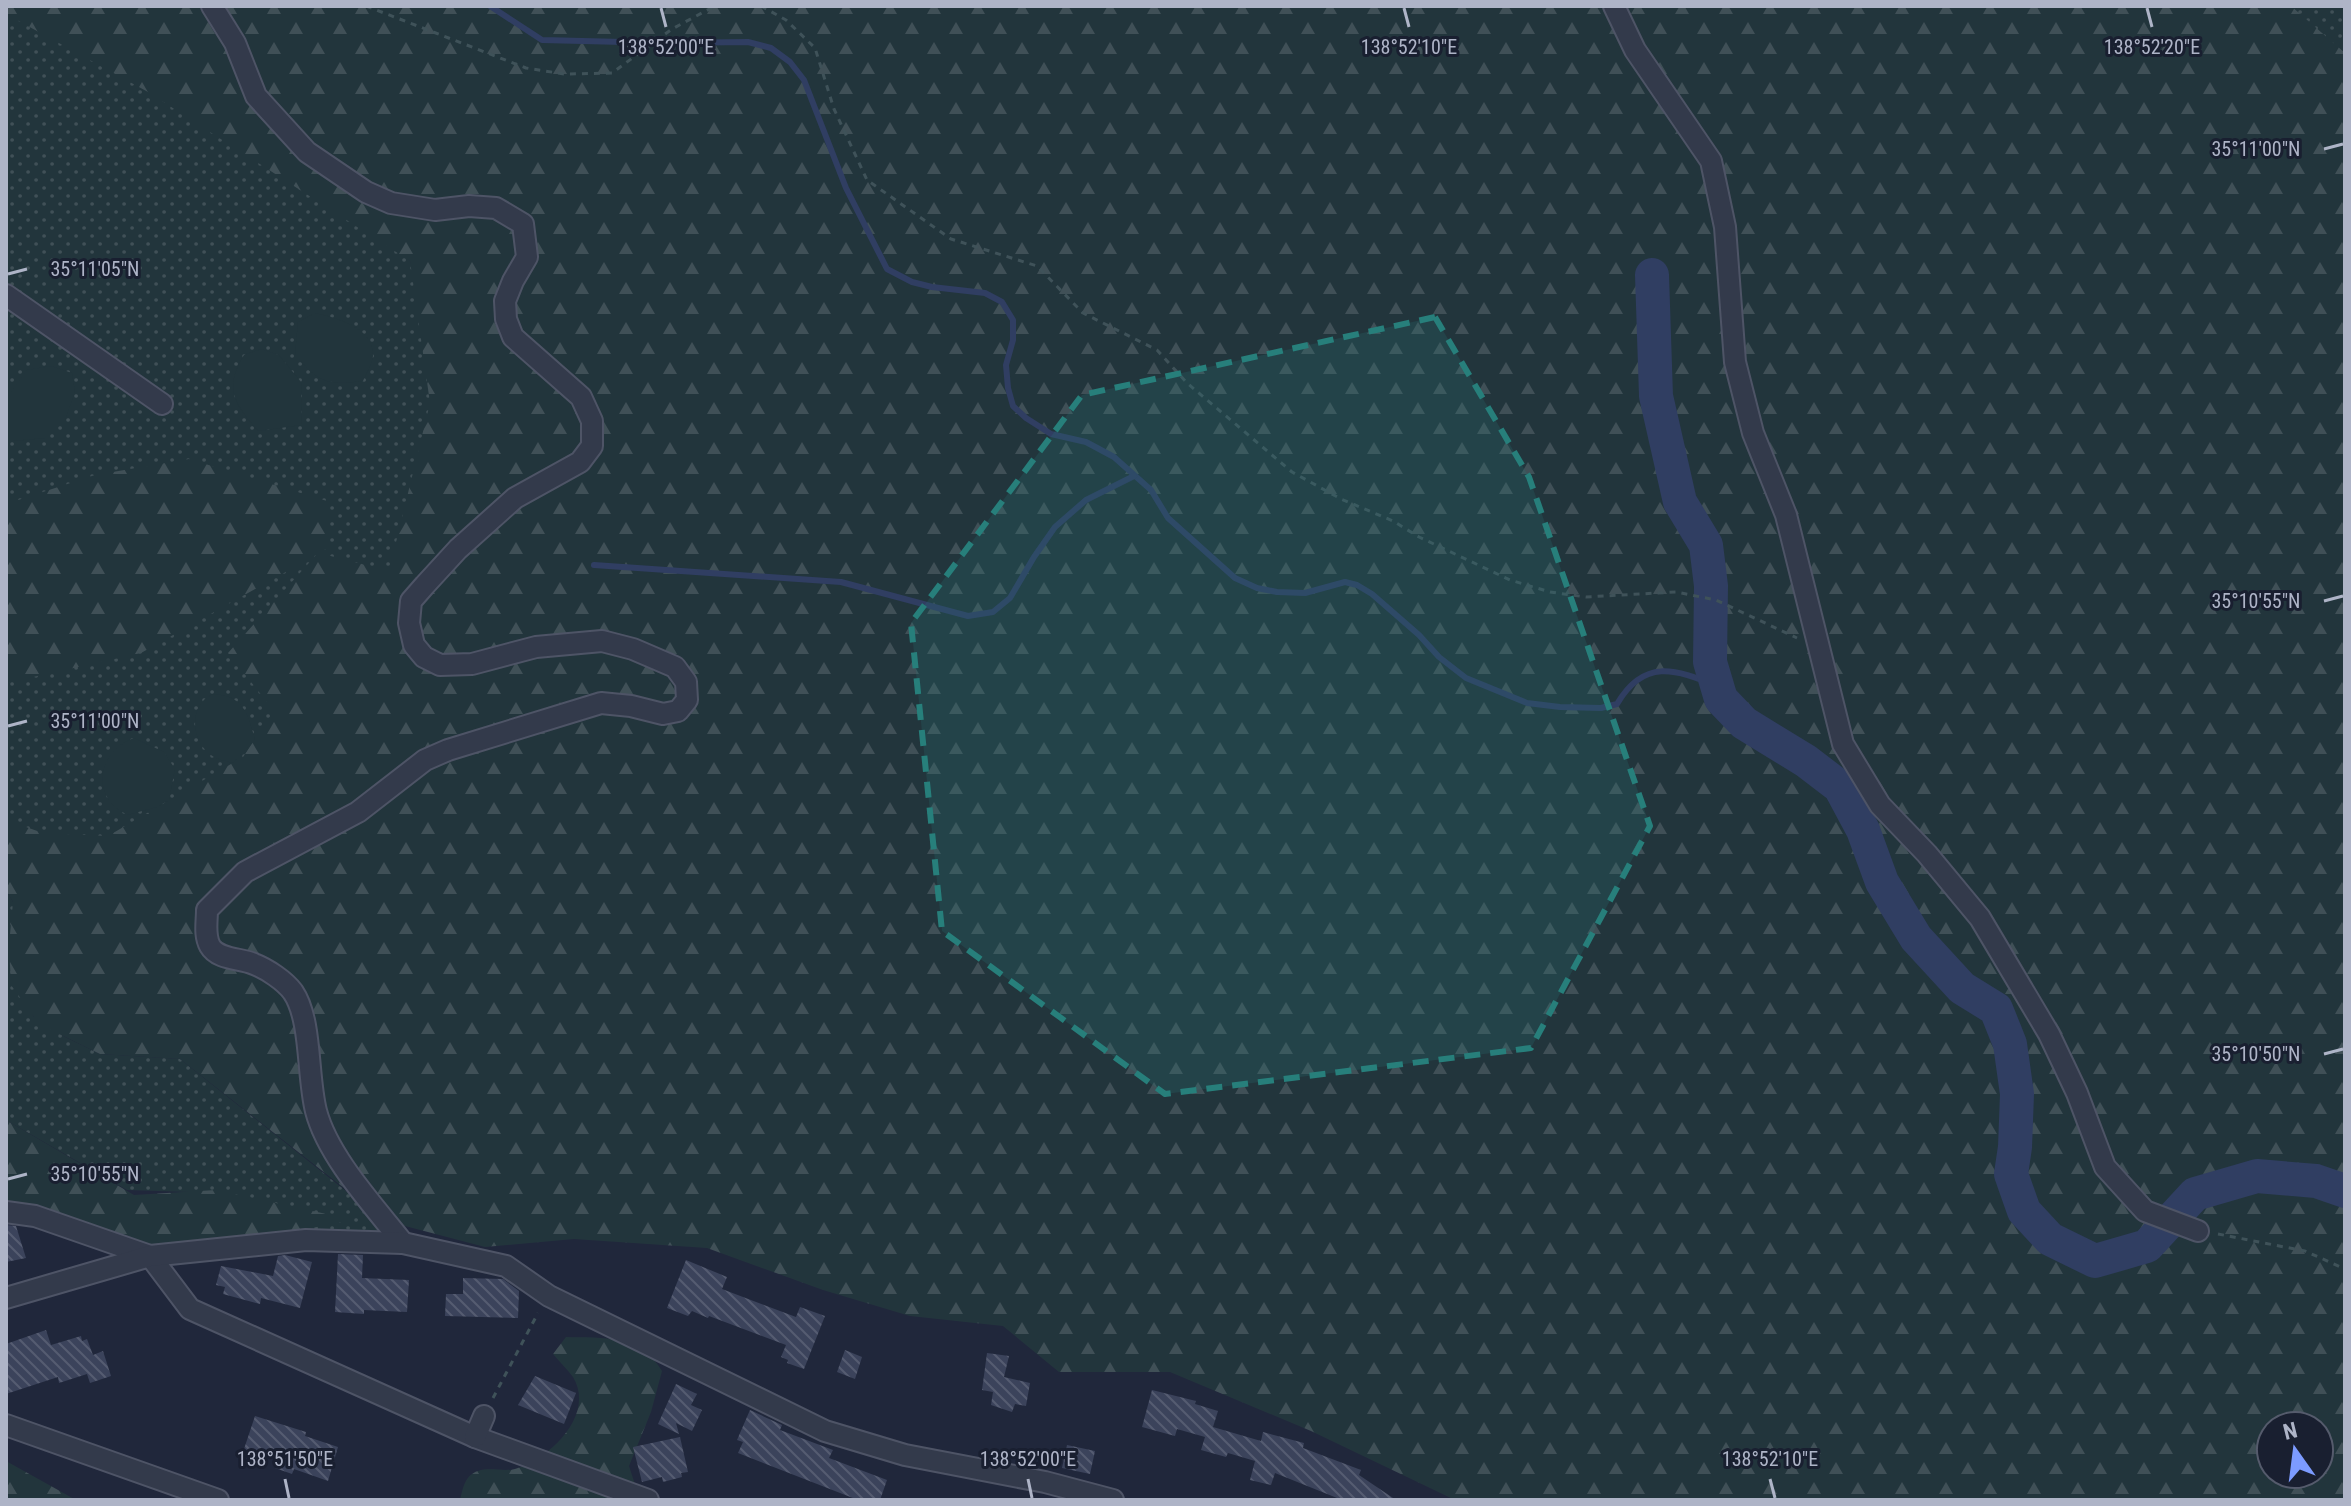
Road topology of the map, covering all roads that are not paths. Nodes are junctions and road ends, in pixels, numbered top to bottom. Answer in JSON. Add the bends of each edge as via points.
{"nodes":[{"id":1,"x":212,"y":6,"type":"edge"},
{"id":2,"x":1614,"y":6,"type":"edge"},
{"id":3,"x":6,"y":295,"type":"edge"},
{"id":4,"x":162,"y":404,"type":"dead end"},
{"id":5,"x":6,"y":1212,"type":"edge"},
{"id":6,"x":2198,"y":1231,"type":"road end"},
{"id":7,"x":403,"y":1243,"type":"junction"},
{"id":8,"x":150,"y":1256,"type":"junction"},
{"id":9,"x":6,"y":1298,"type":"edge"},
{"id":10,"x":484,"y":1416,"type":"road end"},
{"id":11,"x":6,"y":1425,"type":"edge"},
{"id":12,"x":475,"y":1437,"type":"junction"},
{"id":13,"x":1043,"y":1491,"type":"edge"},
{"id":14,"x":218,"y":1500,"type":"edge"},
{"id":15,"x":648,"y":1500,"type":"edge"},
{"id":16,"x":1113,"y":1500,"type":"edge"}],
"edges":[{"from":1,"to":7,"type":"street","via":[[235,43],[256,96],[307,152],[391,203],[435,210],[496,208],[523,224],[527,257],[505,301],[506,319],[513,337],[581,397],[592,421],[592,446],[580,462],[515,498],[411,601],[414,645],[440,665],[602,641],[675,667],[686,682],[687,700],[678,711],[663,714],[601,703],[425,760],[358,812],[245,872],[207,910],[211,949],[255,964],[291,989],[304,1011],[316,1114],[342,1165]]},
{"from":2,"to":6,"type":"street","via":[[1635,50],[1711,161],[1725,227],[1735,362],[1753,433],[1786,515],[1843,744],[1880,805],[1980,918],[2049,1034],[2105,1167],[2145,1211]]},
{"from":3,"to":4,"type":"street"},
{"from":5,"to":8,"type":"street","via":[[35,1216]]},
{"from":7,"to":8,"type":"street","via":[[306,1240]]},
{"from":7,"to":13,"type":"street","via":[[506,1266],[549,1296],[825,1431]]},
{"from":8,"to":9,"type":"street"},
{"from":8,"to":12,"type":"street","via":[[190,1309]]},
{"from":10,"to":12,"type":"street"},
{"from":11,"to":14,"type":"street"},
{"from":12,"to":15,"type":"street"},
{"from":13,"to":16,"type":"street"}]}
